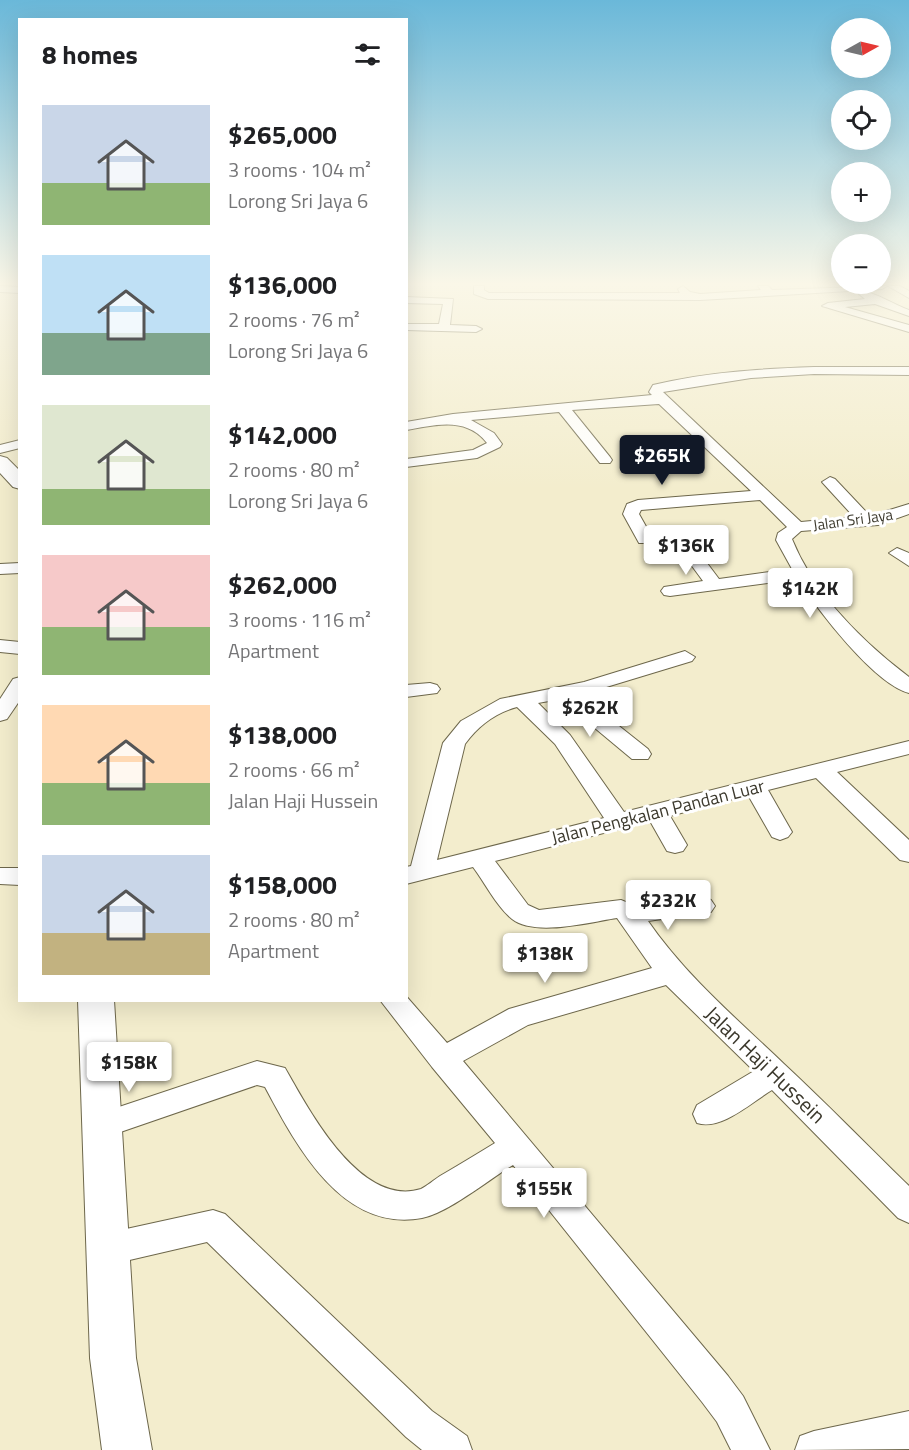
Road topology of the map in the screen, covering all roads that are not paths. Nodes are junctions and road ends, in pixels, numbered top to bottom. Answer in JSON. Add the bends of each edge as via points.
{"nodes":[{"id":1,"x":909,"y":371,"type":"edge"},
{"id":2,"x":660,"y":396,"type":"junction"},
{"id":3,"x":562,"y":407,"type":"junction"},
{"id":4,"x":453,"y":418,"type":"junction"},
{"id":5,"x":408,"y":426,"type":"edge"},
{"id":6,"x":18,"y":446,"type":"edge"},
{"id":7,"x":1,"y":460,"type":"edge"},
{"id":8,"x":605,"y":460,"type":"dead end"},
{"id":9,"x":409,"y":463,"type":"dead end"},
{"id":10,"x":18,"y":481,"type":"edge"},
{"id":11,"x":830,"y":482,"type":"dead end"},
{"id":12,"x":764,"y":495,"type":"junction"},
{"id":13,"x":909,"y":509,"type":"edge"},
{"id":14,"x":866,"y":521,"type":"junction"},
{"id":15,"x":797,"y":527,"type":"junction"},
{"id":16,"x":645,"y":539,"type":"dead end"},
{"id":17,"x":686,"y":547,"type":"dead end"},
{"id":18,"x":0,"y":568,"type":"edge"},
{"id":19,"x":18,"y":568,"type":"edge"},
{"id":20,"x":802,"y":573,"type":"junction"},
{"id":21,"x":715,"y":585,"type":"junction"},
{"id":22,"x":670,"y":591,"type":"dead end"},
{"id":23,"x":0,"y":646,"type":"edge"},
{"id":24,"x":18,"y":648,"type":"edge"},
{"id":25,"x":685,"y":657,"type":"dead end"},
{"id":26,"x":909,"y":687,"type":"edge"},
{"id":27,"x":430,"y":689,"type":"dead end"},
{"id":28,"x":408,"y":691,"type":"edge"},
{"id":29,"x":564,"y":692,"type":"junction"},
{"id":30,"x":520,"y":700,"type":"junction"},
{"id":31,"x":909,"y":747,"type":"edge"},
{"id":32,"x":640,"y":754,"type":"dead end"},
{"id":33,"x":821,"y":770,"type":"junction"},
{"id":34,"x":754,"y":787,"type":"junction"},
{"id":35,"x":656,"y":812,"type":"junction"},
{"id":36,"x":619,"y":822,"type":"junction"},
{"id":37,"x":780,"y":832,"type":"dead end"},
{"id":38,"x":675,"y":845,"type":"dead end"},
{"id":39,"x":909,"y":854,"type":"edge"},
{"id":40,"x":479,"y":858,"type":"junction"},
{"id":41,"x":414,"y":874,"type":"edge"},
{"id":42,"x":0,"y":876,"type":"edge"},
{"id":43,"x":18,"y":877,"type":"edge"},
{"id":44,"x":702,"y":906,"type":"dead end"},
{"id":45,"x":630,"y":914,"type":"junction"},
{"id":46,"x":671,"y":973,"type":"junction"},
{"id":47,"x":96,"y":1002,"type":"edge"},
{"id":48,"x":396,"y":1002,"type":"edge"},
{"id":49,"x":442,"y":1059,"type":"junction"},
{"id":50,"x":775,"y":1073,"type":"junction"},
{"id":51,"x":708,"y":1114,"type":"dead end"},
{"id":52,"x":103,"y":1125,"type":"junction"},
{"id":53,"x":517,"y":1146,"type":"junction"},
{"id":54,"x":909,"y":1208,"type":"edge"},
{"id":55,"x":107,"y":1222,"type":"junction"},
{"id":56,"x":909,"y":1430,"type":"edge"},
{"id":57,"x":741,"y":1432,"type":"edge"},
{"id":58,"x":127,"y":1450,"type":"edge"},
{"id":59,"x":453,"y":1450,"type":"edge"},
{"id":60,"x":814,"y":1450,"type":"edge"}],
"edges":[{"from":1,"to":2,"type":"street","via":[[770,372],[666,386],[658,388]]},
{"from":2,"to":3,"type":"street"},
{"from":2,"to":12,"type":"street"},
{"from":3,"to":4,"type":"street"},
{"from":3,"to":8,"type":"street"},
{"from":4,"to":5,"type":"street"},
{"from":4,"to":9,"type":"street","via":[[485,434],[495,444],[477,454]]},
{"from":6,"to":7,"type":"street"},
{"from":7,"to":10,"type":"main road"},
{"from":11,"to":14,"type":"street"},
{"from":12,"to":15,"type":"street"},
{"from":12,"to":16,"type":"street","via":[[638,505],[631,514]]},
{"from":13,"to":14,"type":"street","name":"Jalan Sri Jaya"},
{"from":14,"to":15,"type":"street","name":"Jalan Sri Jaya"},
{"from":15,"to":20,"type":"street","via":[[784,540]]},
{"from":17,"to":21,"type":"street"},
{"from":18,"to":19,"type":"street"},
{"from":20,"to":21,"type":"street"},
{"from":20,"to":26,"type":"street","via":[[847,635]]},
{"from":21,"to":22,"type":"street"},
{"from":23,"to":24,"type":"street"},
{"from":25,"to":29,"type":"street"},
{"from":27,"to":28,"type":"street"},
{"from":29,"to":30,"type":"street"},
{"from":29,"to":32,"type":"street"},
{"from":30,"to":36,"type":"street","via":[[558,734]]},
{"from":30,"to":41,"type":"street","via":[[480,716],[454,743]]},
{"from":31,"to":33,"type":"street","name":"Jalan Pengkalan Pandan Luar"},
{"from":33,"to":34,"type":"street","name":"Jalan Pengkalan Pandan Luar"},
{"from":33,"to":39,"type":"street"},
{"from":34,"to":35,"type":"street","name":"Jalan Pengkalan Pandan Luar"},
{"from":34,"to":37,"type":"street"},
{"from":35,"to":36,"type":"street","name":"Jalan Pengkalan Pandan Luar"},
{"from":35,"to":38,"type":"street"},
{"from":36,"to":40,"type":"street","name":"Jalan Pengkalan Pandan Luar"},
{"from":40,"to":41,"type":"street","name":"Jalan Pengkalan Pandan Luar"},
{"from":40,"to":45,"type":"street","via":[[519,911],[528,917],[621,909]]},
{"from":42,"to":43,"type":"street"},
{"from":44,"to":45,"type":"street"},
{"from":45,"to":46,"type":"street","name":"Jalan Haji Hussein"},
{"from":46,"to":49,"type":"street","via":[[528,1014]]},
{"from":46,"to":50,"type":"street","name":"Jalan Haji Hussein"},
{"from":47,"to":52,"type":"main road"},
{"from":48,"to":49,"type":"street"},
{"from":49,"to":53,"type":"street"},
{"from":50,"to":51,"type":"street"},
{"from":50,"to":54,"type":"street","name":"Jalan Haji Hussein"},
{"from":52,"to":53,"type":"street","via":[[257,1073],[275,1077],[293,1111],[341,1178],[371,1200],[396,1204],[424,1203]]},
{"from":52,"to":55,"type":"main road"},
{"from":53,"to":57,"type":"street"},
{"from":55,"to":58,"type":"main road","via":[[113,1358]]},
{"from":55,"to":59,"type":"street","via":[[213,1225],[419,1424]]},
{"from":56,"to":60,"type":"street"}]}
